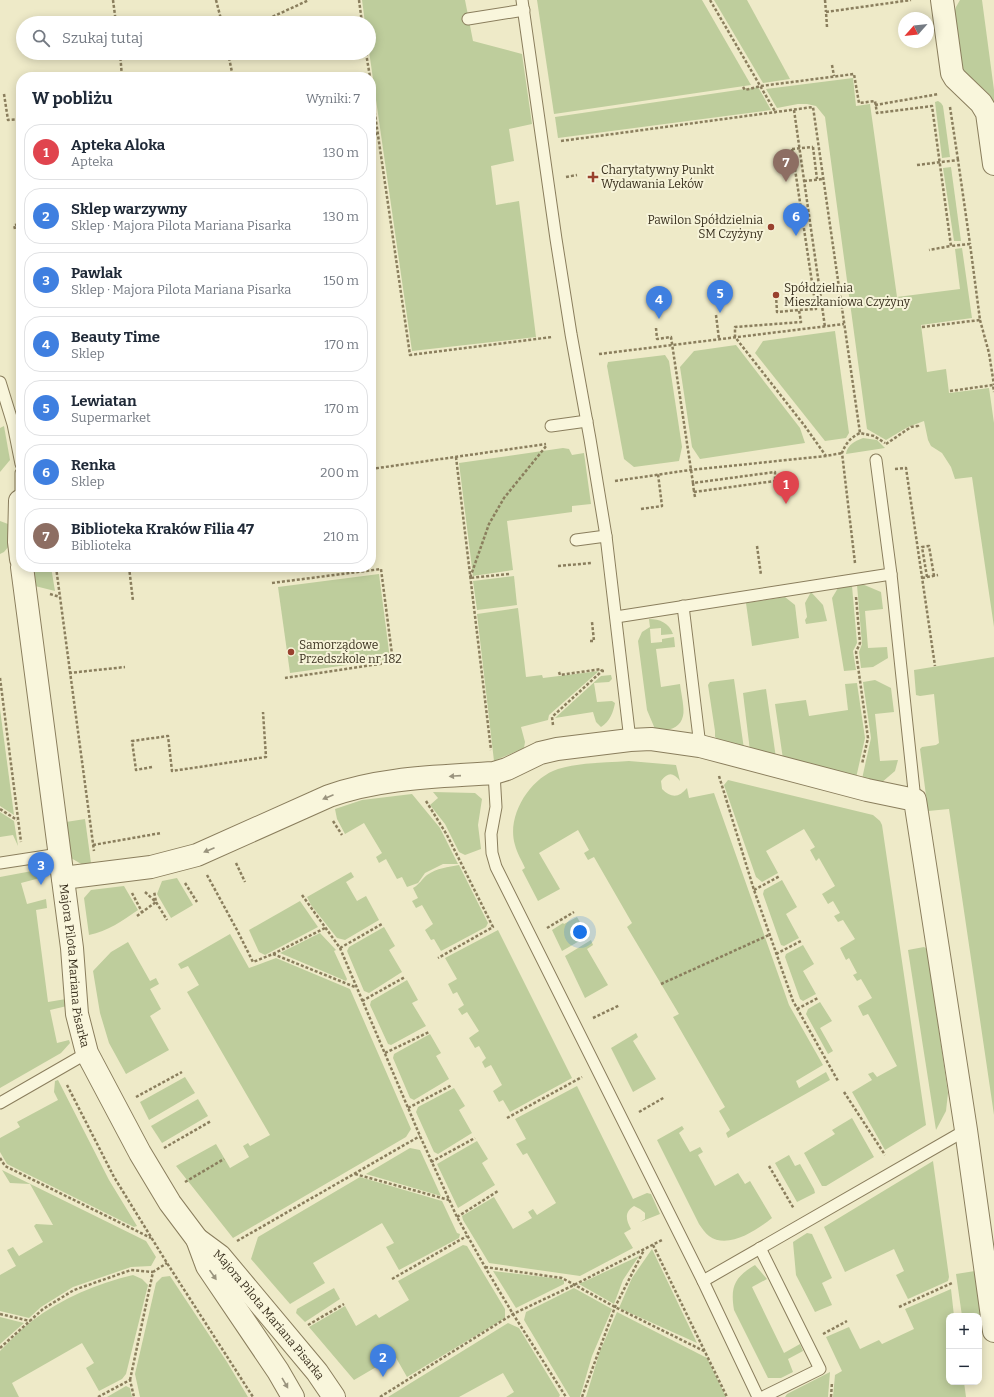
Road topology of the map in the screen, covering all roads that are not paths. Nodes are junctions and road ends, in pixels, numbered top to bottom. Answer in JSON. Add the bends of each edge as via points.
{"nodes":[{"id":1,"x":942,"y":0,"type":"edge"},
{"id":2,"x":523,"y":5,"type":"edge"},
{"id":3,"x":468,"y":19,"type":"dead end"},
{"id":4,"x":994,"y":164,"type":"edge"},
{"id":5,"x":1,"y":385,"type":"edge"},
{"id":6,"x":587,"y":421,"type":"junction"},
{"id":7,"x":551,"y":426,"type":"dead end"},
{"id":8,"x":16,"y":439,"type":"edge"},
{"id":9,"x":876,"y":460,"type":"dead end"},
{"id":10,"x":606,"y":536,"type":"junction"},
{"id":11,"x":576,"y":540,"type":"dead end"},
{"id":12,"x":23,"y":572,"type":"edge"},
{"id":13,"x":891,"y":574,"type":"junction"},
{"id":14,"x":683,"y":606,"type":"junction"},
{"id":15,"x":616,"y":617,"type":"junction"},
{"id":16,"x":630,"y":740,"type":"junction"},
{"id":17,"x":708,"y":748,"type":"junction"},
{"id":18,"x":494,"y":773,"type":"junction"},
{"id":19,"x":915,"y":800,"type":"junction"},
{"id":20,"x":59,"y":854,"type":"junction"},
{"id":21,"x":0,"y":863,"type":"edge"},
{"id":22,"x":63,"y":878,"type":"junction"},
{"id":23,"x":87,"y":1053,"type":"junction"},
{"id":24,"x":0,"y":1103,"type":"edge"},
{"id":25,"x":966,"y":1130,"type":"junction"},
{"id":26,"x":197,"y":1239,"type":"junction"},
{"id":27,"x":760,"y":1248,"type":"junction"},
{"id":28,"x":703,"y":1281,"type":"junction"},
{"id":29,"x":994,"y":1331,"type":"edge"},
{"id":30,"x":293,"y":1397,"type":"edge"},
{"id":31,"x":334,"y":1397,"type":"edge"},
{"id":32,"x":758,"y":1397,"type":"edge"},
{"id":33,"x":763,"y":1397,"type":"edge"}],
"edges":[{"from":1,"to":4,"type":"street","via":[[952,73],[985,108]]},
{"from":2,"to":3,"type":"lane"},
{"from":2,"to":6,"type":"lane","via":[[571,334]]},
{"from":5,"to":8,"type":"lane"},
{"from":6,"to":7,"type":"lane"},
{"from":6,"to":10,"type":"lane"},
{"from":9,"to":13,"type":"lane"},
{"from":10,"to":11,"type":"lane"},
{"from":10,"to":15,"type":"lane"},
{"from":12,"to":20,"type":"street","name":"Majora Pilota Mariana Pisarka"},
{"from":13,"to":14,"type":"lane"},
{"from":13,"to":19,"type":"lane"},
{"from":14,"to":15,"type":"lane"},
{"from":14,"to":17,"type":"lane"},
{"from":15,"to":16,"type":"lane"},
{"from":16,"to":17,"type":"street","via":[[651,740]]},
{"from":16,"to":18,"type":"street","via":[[557,749]]},
{"from":17,"to":19,"type":"street"},
{"from":18,"to":22,"type":"street","one_way":true,"via":[[388,781],[347,790],[197,855],[151,867]]},
{"from":18,"to":28,"type":"lane","via":[[496,807],[491,834],[496,867]]},
{"from":19,"to":25,"type":"street"},
{"from":20,"to":21,"type":"lane"},
{"from":20,"to":22,"type":"street","name":"Majora Pilota Mariana Pisarka"},
{"from":22,"to":23,"type":"street","name":"Majora Pilota Mariana Pisarka","via":[[77,1014]]},
{"from":23,"to":24,"type":"lane"},
{"from":23,"to":26,"type":"street","name":"Majora Pilota Mariana Pisarka","via":[[140,1153],[170,1203]]},
{"from":25,"to":27,"type":"lane"},
{"from":25,"to":29,"type":"street"},
{"from":26,"to":30,"type":"street","name":"Majora Pilota Mariana Pisarka","one_way":true,"via":[[207,1266]]},
{"from":26,"to":31,"type":"street","name":"Majora Pilota Mariana Pisarka","via":[[220,1256],[317,1372]]},
{"from":27,"to":28,"type":"lane"},
{"from":27,"to":33,"type":"lane","via":[[820,1369]]},
{"from":28,"to":32,"type":"lane"}]}
